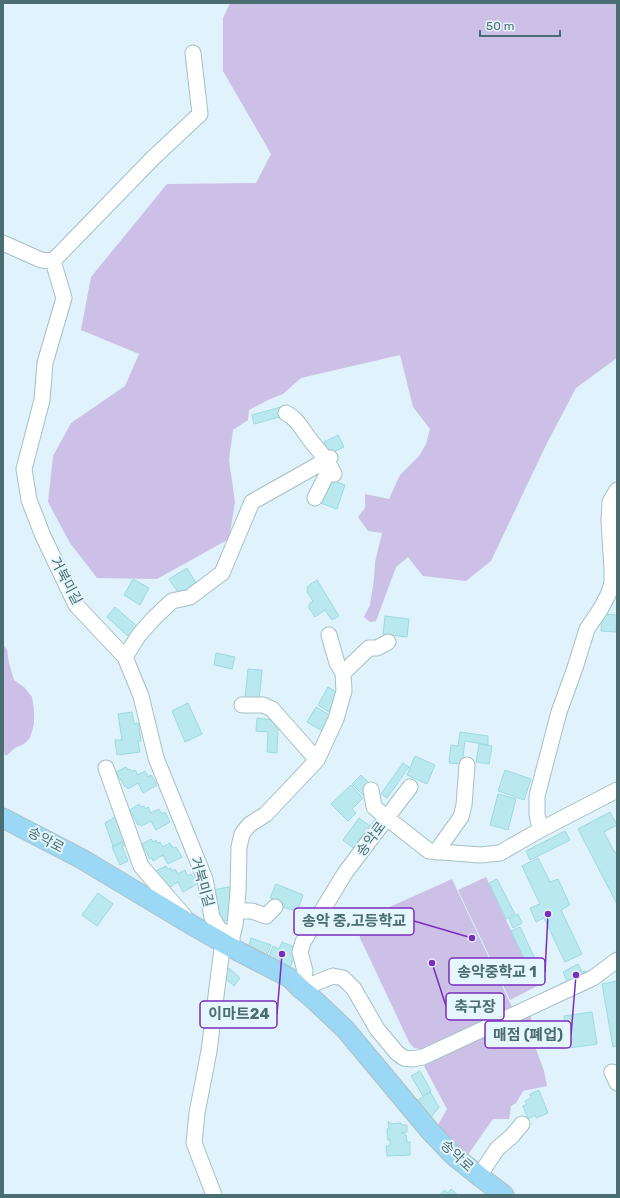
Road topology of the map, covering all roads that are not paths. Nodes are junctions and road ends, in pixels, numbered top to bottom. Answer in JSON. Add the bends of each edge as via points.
{"nodes":[{"id":1,"x":193,"y":53,"type":"dead end"},
{"id":2,"x":3,"y":243,"type":"edge"},
{"id":3,"x":53,"y":261,"type":"junction"},
{"id":4,"x":286,"y":413,"type":"dead end"},
{"id":5,"x":329,"y":459,"type":"junction"},
{"id":6,"x":617,"y":490,"type":"edge"},
{"id":7,"x":315,"y":498,"type":"dead end"},
{"id":8,"x":329,"y":635,"type":"dead end"},
{"id":9,"x":388,"y":642,"type":"dead end"},
{"id":10,"x":125,"y":658,"type":"junction"},
{"id":11,"x":343,"y":673,"type":"junction"},
{"id":12,"x":242,"y":705,"type":"dead end"},
{"id":13,"x":317,"y":760,"type":"junction"},
{"id":14,"x":467,"y":765,"type":"dead end"},
{"id":15,"x":106,"y":768,"type":"dead end"},
{"id":16,"x":410,"y":787,"type":"dead end"},
{"id":17,"x":371,"y":790,"type":"dead end"},
{"id":18,"x":617,"y":790,"type":"edge"},
{"id":19,"x":3,"y":818,"type":"edge"},
{"id":20,"x":387,"y":818,"type":"junction"},
{"id":21,"x":3,"y":823,"type":"edge"},
{"id":22,"x":540,"y":830,"type":"junction"},
{"id":23,"x":436,"y":852,"type":"junction"},
{"id":24,"x":275,"y":907,"type":"dead end"},
{"id":25,"x":237,"y":911,"type":"junction"},
{"id":26,"x":192,"y":925,"type":"junction"},
{"id":27,"x":229,"y":945,"type":"junction"},
{"id":28,"x":617,"y":960,"type":"edge"},
{"id":29,"x":301,"y":989,"type":"junction"},
{"id":30,"x":522,"y":1124,"type":"dead end"},
{"id":31,"x":479,"y":1176,"type":"junction"},
{"id":32,"x":214,"y":1195,"type":"edge"},
{"id":33,"x":497,"y":1195,"type":"edge"},
{"id":34,"x":504,"y":1195,"type":"edge"}],
"edges":[{"from":1,"to":3,"type":"street","via":[[200,114],[153,158]]},
{"from":2,"to":3,"type":"street","via":[[41,260]]},
{"from":3,"to":10,"type":"street","name":"거북미길","via":[[64,298],[45,363],[42,400],[24,469],[29,500],[76,605]]},
{"from":4,"to":5,"type":"street","via":[[296,420],[311,442]]},
{"from":5,"to":7,"type":"street","via":[[334,474],[327,474]]},
{"from":5,"to":10,"type":"street","via":[[252,502],[222,573],[190,597],[172,601],[139,635]]},
{"from":6,"to":22,"type":"street","via":[[610,502],[609,515],[612,583],[600,610],[587,629],[559,712],[537,796]]},
{"from":8,"to":11,"type":"street","via":[[337,663]]},
{"from":9,"to":11,"type":"street","via":[[377,648],[369,648]]},
{"from":10,"to":27,"type":"street","name":"거북미길","via":[[141,696],[156,758],[205,879],[212,917]]},
{"from":11,"to":13,"type":"street","via":[[344,691],[336,720]]},
{"from":12,"to":13,"type":"street","via":[[263,705],[272,709]]},
{"from":13,"to":25,"type":"street","via":[[266,814],[249,825],[242,834],[239,848]]},
{"from":14,"to":23,"type":"street","via":[[461,817]]},
{"from":15,"to":26,"type":"street","name":"송악로","via":[[141,866]]},
{"from":16,"to":20,"type":"street"},
{"from":17,"to":20,"type":"street","via":[[374,807]]},
{"from":18,"to":22,"type":"street","name":"송악로"},
{"from":19,"to":26,"type":"main road","name":"송악로","via":[[82,859]]},
{"from":20,"to":23,"type":"street","name":"송악로","via":[[430,851]]},
{"from":20,"to":29,"type":"street","name":"송악로","via":[[346,874],[303,942],[300,952],[305,971]]},
{"from":21,"to":27,"type":"main road","via":[[103,877],[193,931]]},
{"from":22,"to":23,"type":"street","name":"송악로","via":[[500,853],[480,855]]},
{"from":24,"to":25,"type":"street","via":[[266,916],[252,911]]},
{"from":25,"to":27,"type":"street"},
{"from":26,"to":27,"type":"main road","name":"송악로"},
{"from":27,"to":29,"type":"main road","name":"송악로","via":[[290,978]]},
{"from":27,"to":32,"type":"street","via":[[194,1143]]},
{"from":27,"to":33,"type":"main road","via":[[244,964],[285,986],[315,1010],[458,1166]]},
{"from":28,"to":29,"type":"street","via":[[593,978],[423,1058],[404,1058],[397,1053],[377,1029],[354,989],[343,978],[333,976]]},
{"from":29,"to":31,"type":"main road","name":"송악로","via":[[345,1030],[430,1131],[453,1155]]},
{"from":30,"to":31,"type":"street","via":[[497,1149]]},
{"from":31,"to":34,"type":"main road","name":"송악로"}]}
